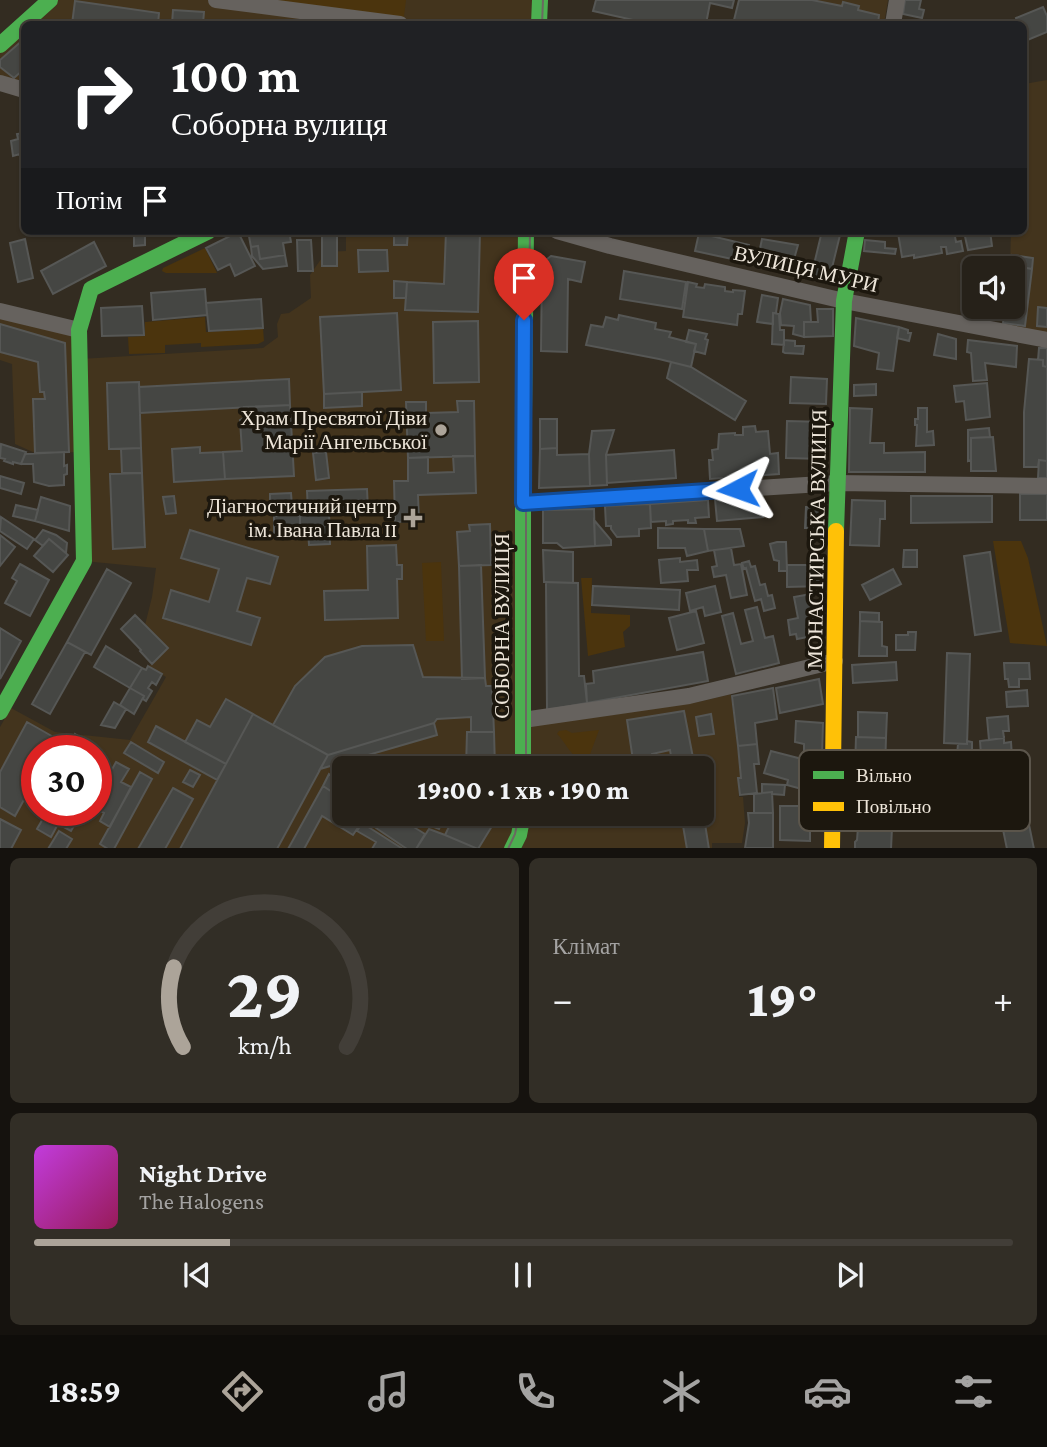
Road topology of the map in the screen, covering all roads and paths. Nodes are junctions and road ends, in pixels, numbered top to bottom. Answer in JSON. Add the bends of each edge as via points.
{"nodes":[{"id":1,"x":50,"y":0,"type":"edge"},
{"id":2,"x":216,"y":0,"type":"edge"},
{"id":3,"x":540,"y":0,"type":"edge"},
{"id":4,"x":897,"y":0,"type":"edge"},
{"id":5,"x":27,"y":21,"type":"edge"},
{"id":6,"x":377,"y":21,"type":"edge"},
{"id":7,"x":539,"y":21,"type":"edge"},
{"id":8,"x":894,"y":21,"type":"edge"},
{"id":9,"x":21,"y":26,"type":"edge"},
{"id":10,"x":0,"y":45,"type":"edge"},
{"id":11,"x":0,"y":83,"type":"edge"},
{"id":12,"x":21,"y":89,"type":"edge"},
{"id":13,"x":201,"y":235,"type":"edge"},
{"id":14,"x":526,"y":235,"type":"edge"},
{"id":15,"x":571,"y":235,"type":"edge"},
{"id":16,"x":856,"y":235,"type":"edge"},
{"id":17,"x":844,"y":301,"type":"junction"},
{"id":18,"x":0,"y":311,"type":"edge"},
{"id":19,"x":79,"y":331,"type":"junction"},
{"id":20,"x":1047,"y":340,"type":"edge"},
{"id":21,"x":837,"y":483,"type":"junction"},
{"id":22,"x":1047,"y":486,"type":"edge"},
{"id":23,"x":523,"y":503,"type":"junction"},
{"id":24,"x":835,"y":661,"type":"junction"},
{"id":25,"x":0,"y":712,"type":"edge"},
{"id":26,"x":523,"y":720,"type":"junction"},
{"id":27,"x":834,"y":750,"type":"edge"},
{"id":28,"x":523,"y":756,"type":"edge"},
{"id":29,"x":521,"y":826,"type":"edge"},
{"id":30,"x":512,"y":848,"type":"edge"}],
"edges":[{"from":1,"to":5,"type":"street"},
{"from":2,"to":6,"type":"street"},
{"from":3,"to":7,"type":"street"},
{"from":4,"to":8,"type":"street"},
{"from":9,"to":10,"type":"street"},
{"from":11,"to":12,"type":"street"},
{"from":13,"to":19,"type":"street","via":[[91,289]]},
{"from":14,"to":23,"type":"street","name":"СОБОРНА ВУЛИЦЯ"},
{"from":15,"to":17,"type":"street","name":"ВУЛИЦЯ МУРИ"},
{"from":16,"to":17,"type":"street","name":"МОНАСТИРСЬКА ВУЛИЦЯ"},
{"from":17,"to":20,"type":"street","name":"ВУЛИЦЯ МУРИ"},
{"from":17,"to":21,"type":"street","name":"МОНАСТИРСЬКА ВУЛИЦЯ"},
{"from":18,"to":19,"type":"street"},
{"from":19,"to":25,"type":"street","via":[[84,561]]},
{"from":21,"to":22,"type":"street"},
{"from":21,"to":23,"type":"street"},
{"from":21,"to":24,"type":"street","name":"МОНАСТИРСЬКА ВУЛИЦЯ"},
{"from":23,"to":26,"type":"street","name":"СОБОРНА ВУЛИЦЯ"},
{"from":24,"to":26,"type":"street","via":[[688,696]]},
{"from":24,"to":27,"type":"street","name":"МОНАСТИРСЬКА ВУЛИЦЯ"},
{"from":26,"to":28,"type":"street","name":"СОБОРНА ВУЛИЦЯ"},
{"from":29,"to":30,"type":"street"}]}
